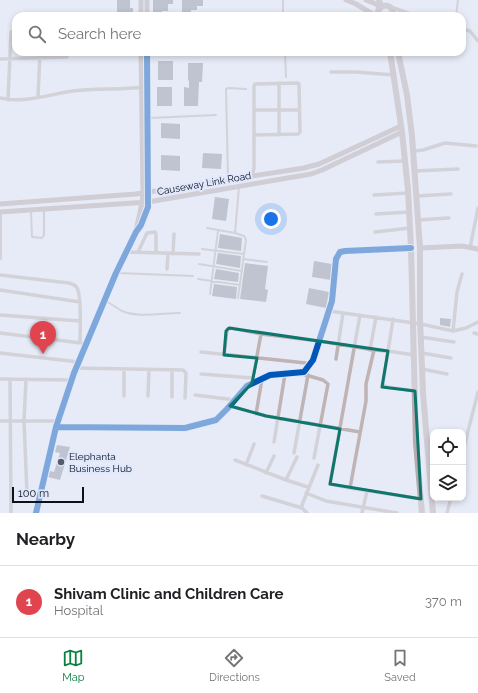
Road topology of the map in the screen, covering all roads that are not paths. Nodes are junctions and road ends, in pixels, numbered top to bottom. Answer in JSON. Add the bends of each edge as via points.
{"nodes":[{"id":1,"x":141,"y":0,"type":"edge"},
{"id":2,"x":147,"y":0,"type":"edge"},
{"id":3,"x":283,"y":0,"type":"edge"},
{"id":4,"x":346,"y":0,"type":"edge"},
{"id":5,"x":366,"y":0,"type":"edge"},
{"id":6,"x":379,"y":0,"type":"edge"},
{"id":7,"x":458,"y":0,"type":"edge"},
{"id":8,"x":389,"y":3,"type":"edge"},
{"id":9,"x":380,"y":7,"type":"junction"},
{"id":10,"x":141,"y":12,"type":"edge"},
{"id":11,"x":147,"y":12,"type":"edge"},
{"id":12,"x":283,"y":12,"type":"edge"},
{"id":13,"x":370,"y":12,"type":"edge"},
{"id":14,"x":378,"y":12,"type":"edge"},
{"id":15,"x":394,"y":12,"type":"edge"},
{"id":16,"x":408,"y":12,"type":"edge"},
{"id":17,"x":456,"y":12,"type":"edge"},
{"id":18,"x":466,"y":30,"type":"edge"},
{"id":19,"x":11,"y":32,"type":"dead end"},
{"id":20,"x":478,"y":41,"type":"edge"},
{"id":21,"x":141,"y":56,"type":"edge"},
{"id":22,"x":147,"y":56,"type":"edge"},
{"id":23,"x":285,"y":56,"type":"edge"},
{"id":24,"x":391,"y":56,"type":"edge"},
{"id":25,"x":399,"y":56,"type":"edge"},
{"id":26,"x":67,"y":57,"type":"dead end"},
{"id":27,"x":10,"y":58,"type":"junction"},
{"id":28,"x":40,"y":58,"type":"junction"},
{"id":29,"x":0,"y":59,"type":"edge"},
{"id":30,"x":331,"y":72,"type":"dead end"},
{"id":31,"x":394,"y":75,"type":"junction"},
{"id":32,"x":286,"y":77,"type":"dead end"},
{"id":33,"x":279,"y":83,"type":"junction"},
{"id":34,"x":141,"y":87,"type":"junction"},
{"id":35,"x":147,"y":87,"type":"junction"},
{"id":36,"x":246,"y":89,"type":"dead end"},
{"id":37,"x":38,"y":97,"type":"junction"},
{"id":38,"x":0,"y":98,"type":"edge"},
{"id":39,"x":8,"y":100,"type":"junction"},
{"id":40,"x":254,"y":110,"type":"junction"},
{"id":41,"x":279,"y":110,"type":"junction"},
{"id":42,"x":299,"y":110,"type":"junction"},
{"id":43,"x":216,"y":115,"type":"dead end"},
{"id":44,"x":144,"y":119,"type":"junction"},
{"id":45,"x":401,"y":129,"type":"junction"},
{"id":46,"x":254,"y":135,"type":"junction"},
{"id":47,"x":279,"y":135,"type":"junction"},
{"id":48,"x":476,"y":146,"type":"dead end"},
{"id":49,"x":414,"y":151,"type":"junction"},
{"id":50,"x":405,"y":161,"type":"junction"},
{"id":51,"x":378,"y":162,"type":"dead end"},
{"id":52,"x":458,"y":169,"type":"dead end"},
{"id":53,"x":415,"y":170,"type":"junction"},
{"id":54,"x":252,"y":177,"type":"junction"},
{"id":55,"x":228,"y":180,"type":"junction"},
{"id":56,"x":239,"y":186,"type":"junction"},
{"id":57,"x":146,"y":192,"type":"junction"},
{"id":58,"x":408,"y":193,"type":"junction"},
{"id":59,"x":450,"y":194,"type":"dead end"},
{"id":60,"x":374,"y":195,"type":"dead end"},
{"id":61,"x":417,"y":196,"type":"junction"},
{"id":62,"x":148,"y":202,"type":"junction"},
{"id":63,"x":142,"y":203,"type":"junction"},
{"id":64,"x":0,"y":204,"type":"edge"},
{"id":65,"x":478,"y":208,"type":"edge"},
{"id":66,"x":44,"y":209,"type":"junction"},
{"id":67,"x":31,"y":210,"type":"junction"},
{"id":68,"x":1,"y":212,"type":"edge"},
{"id":69,"x":409,"y":212,"type":"junction"},
{"id":70,"x":376,"y":214,"type":"dead end"},
{"id":71,"x":449,"y":218,"type":"dead end"},
{"id":72,"x":418,"y":220,"type":"junction"},
{"id":73,"x":207,"y":228,"type":"dead end"},
{"id":74,"x":410,"y":228,"type":"junction"},
{"id":75,"x":218,"y":231,"type":"junction"},
{"id":76,"x":136,"y":232,"type":"junction"},
{"id":77,"x":375,"y":232,"type":"dead end"},
{"id":78,"x":235,"y":233,"type":"junction"},
{"id":79,"x":174,"y":234,"type":"dead end"},
{"id":80,"x":411,"y":248,"type":"junction"},
{"id":81,"x":420,"y":248,"type":"junction"},
{"id":82,"x":470,"y":248,"type":"junction"},
{"id":83,"x":202,"y":249,"type":"dead end"},
{"id":84,"x":478,"y":249,"type":"edge"},
{"id":85,"x":216,"y":251,"type":"junction"},
{"id":86,"x":126,"y":252,"type":"junction"},
{"id":87,"x":138,"y":252,"type":"junction"},
{"id":88,"x":156,"y":253,"type":"junction"},
{"id":89,"x":168,"y":253,"type":"junction"},
{"id":90,"x":173,"y":254,"type":"junction"},
{"id":91,"x":199,"y":254,"type":"dead end"},
{"id":92,"x":244,"y":254,"type":"junction"},
{"id":93,"x":1,"y":259,"type":"dead end"},
{"id":94,"x":243,"y":259,"type":"junction"},
{"id":95,"x":267,"y":262,"type":"dead end"},
{"id":96,"x":199,"y":264,"type":"dead end"},
{"id":97,"x":213,"y":266,"type":"junction"},
{"id":98,"x":167,"y":269,"type":"dead end"},
{"id":99,"x":242,"y":270,"type":"junction"},
{"id":100,"x":116,"y":273,"type":"junction"},
{"id":101,"x":462,"y":274,"type":"dead end"},
{"id":102,"x":0,"y":275,"type":"edge"},
{"id":103,"x":194,"y":276,"type":"dead end"},
{"id":104,"x":198,"y":279,"type":"dead end"},
{"id":105,"x":211,"y":281,"type":"junction"},
{"id":106,"x":240,"y":285,"type":"junction"},
{"id":107,"x":0,"y":290,"type":"edge"},
{"id":108,"x":210,"y":294,"type":"dead end"},
{"id":109,"x":238,"y":298,"type":"dead end"},
{"id":110,"x":105,"y":300,"type":"junction"},
{"id":111,"x":80,"y":302,"type":"junction"},
{"id":112,"x":328,"y":311,"type":"junction"},
{"id":113,"x":180,"y":313,"type":"dead end"},
{"id":114,"x":343,"y":313,"type":"junction"},
{"id":115,"x":0,"y":315,"type":"edge"},
{"id":116,"x":360,"y":315,"type":"junction"},
{"id":117,"x":376,"y":317,"type":"junction"},
{"id":118,"x":393,"y":320,"type":"junction"},
{"id":119,"x":80,"y":321,"type":"junction"},
{"id":120,"x":478,"y":322,"type":"edge"},
{"id":121,"x":412,"y":324,"type":"junction"},
{"id":122,"x":421,"y":324,"type":"junction"},
{"id":123,"x":453,"y":331,"type":"junction"},
{"id":124,"x":0,"y":333,"type":"edge"},
{"id":125,"x":261,"y":334,"type":"junction"},
{"id":126,"x":422,"y":337,"type":"junction"},
{"id":127,"x":319,"y":341,"type":"junction"},
{"id":128,"x":454,"y":342,"type":"dead end"},
{"id":129,"x":80,"y":343,"type":"junction"},
{"id":130,"x":86,"y":344,"type":"junction"},
{"id":131,"x":337,"y":344,"type":"junction"},
{"id":132,"x":355,"y":347,"type":"junction"},
{"id":133,"x":372,"y":350,"type":"junction"},
{"id":134,"x":388,"y":351,"type":"junction"},
{"id":135,"x":201,"y":352,"type":"dead end"},
{"id":136,"x":0,"y":353,"type":"edge"},
{"id":137,"x":422,"y":353,"type":"junction"},
{"id":138,"x":224,"y":355,"type":"junction"},
{"id":139,"x":414,"y":355,"type":"junction"},
{"id":140,"x":257,"y":358,"type":"junction"},
{"id":141,"x":451,"y":358,"type":"dead end"},
{"id":142,"x":336,"y":359,"type":"dead end"},
{"id":143,"x":79,"y":362,"type":"junction"},
{"id":144,"x":306,"y":363,"type":"dead end"},
{"id":145,"x":76,"y":368,"type":"junction"},
{"id":146,"x":124,"y":369,"type":"junction"},
{"id":147,"x":422,"y":369,"type":"junction"},
{"id":148,"x":149,"y":370,"type":"junction"},
{"id":149,"x":172,"y":370,"type":"junction"},
{"id":150,"x":298,"y":373,"type":"junction"},
{"id":151,"x":201,"y":374,"type":"dead end"},
{"id":152,"x":285,"y":374,"type":"junction"},
{"id":153,"x":447,"y":374,"type":"dead end"},
{"id":154,"x":308,"y":376,"type":"junction"},
{"id":155,"x":253,"y":378,"type":"junction"},
{"id":156,"x":0,"y":379,"type":"edge"},
{"id":157,"x":10,"y":379,"type":"junction"},
{"id":158,"x":262,"y":379,"type":"junction"},
{"id":159,"x":26,"y":380,"type":"junction"},
{"id":160,"x":72,"y":380,"type":"junction"},
{"id":161,"x":252,"y":383,"type":"junction"},
{"id":162,"x":415,"y":391,"type":"junction"},
{"id":163,"x":478,"y":392,"type":"edge"},
{"id":164,"x":195,"y":394,"type":"dead end"},
{"id":165,"x":124,"y":396,"type":"dead end"},
{"id":166,"x":148,"y":396,"type":"dead end"},
{"id":167,"x":172,"y":397,"type":"dead end"},
{"id":168,"x":185,"y":398,"type":"dead end"},
{"id":169,"x":235,"y":400,"type":"junction"},
{"id":170,"x":230,"y":406,"type":"junction"},
{"id":171,"x":256,"y":414,"type":"junction"},
{"id":172,"x":277,"y":418,"type":"junction"},
{"id":173,"x":0,"y":421,"type":"edge"},
{"id":174,"x":10,"y":421,"type":"junction"},
{"id":175,"x":24,"y":421,"type":"junction"},
{"id":176,"x":299,"y":422,"type":"junction"},
{"id":177,"x":57,"y":424,"type":"junction"},
{"id":178,"x":321,"y":426,"type":"junction"},
{"id":179,"x":340,"y":429,"type":"junction"},
{"id":180,"x":360,"y":432,"type":"junction"},
{"id":181,"x":466,"y":439,"type":"edge"},
{"id":182,"x":274,"y":442,"type":"dead end"},
{"id":183,"x":254,"y":444,"type":"dead end"},
{"id":184,"x":294,"y":453,"type":"dead end"},
{"id":185,"x":274,"y":456,"type":"dead end"},
{"id":186,"x":297,"y":457,"type":"dead end"},
{"id":187,"x":314,"y":458,"type":"dead end"},
{"id":188,"x":235,"y":460,"type":"dead end"},
{"id":189,"x":246,"y":465,"type":"junction"},
{"id":190,"x":318,"y":465,"type":"dead end"},
{"id":191,"x":266,"y":473,"type":"junction"},
{"id":192,"x":286,"y":480,"type":"junction"},
{"id":193,"x":308,"y":487,"type":"junction"},
{"id":194,"x":350,"y":488,"type":"junction"},
{"id":195,"x":367,"y":491,"type":"junction"},
{"id":196,"x":306,"y":493,"type":"junction"},
{"id":197,"x":27,"y":494,"type":"dead end"},
{"id":198,"x":262,"y":496,"type":"dead end"},
{"id":199,"x":421,"y":499,"type":"junction"},
{"id":200,"x":450,"y":501,"type":"edge"},
{"id":201,"x":363,"y":507,"type":"junction"},
{"id":202,"x":304,"y":511,"type":"edge"},
{"id":203,"x":11,"y":513,"type":"edge"},
{"id":204,"x":36,"y":513,"type":"edge"},
{"id":205,"x":362,"y":513,"type":"edge"},
{"id":206,"x":398,"y":513,"type":"edge"},
{"id":207,"x":422,"y":513,"type":"edge"},
{"id":208,"x":433,"y":513,"type":"edge"},
{"id":209,"x":447,"y":513,"type":"edge"}],
"edges":[{"from":1,"to":10,"type":"main road"},
{"from":2,"to":11,"type":"main road"},
{"from":3,"to":12,"type":"lane"},
{"from":4,"to":13,"type":"main road"},
{"from":5,"to":9,"type":"main road"},
{"from":6,"to":9,"type":"main road"},
{"from":7,"to":17,"type":"lane"},
{"from":8,"to":9,"type":"main road"},
{"from":8,"to":15,"type":"main road"},
{"from":8,"to":16,"type":"street"},
{"from":9,"to":14,"type":"main road"},
{"from":18,"to":20,"type":"street"},
{"from":19,"to":27,"type":"street"},
{"from":21,"to":34,"type":"main road"},
{"from":22,"to":35,"type":"main road"},
{"from":23,"to":32,"type":"lane"},
{"from":24,"to":31,"type":"main road"},
{"from":25,"to":49,"type":"main road"},
{"from":26,"to":28,"type":"street"},
{"from":27,"to":28,"type":"street"},
{"from":27,"to":29,"type":"street"},
{"from":27,"to":39,"type":"street"},
{"from":28,"to":37,"type":"street"},
{"from":30,"to":31,"type":"street"},
{"from":31,"to":45,"type":"main road"},
{"from":33,"to":40,"type":"street","via":[[255,84]]},
{"from":33,"to":41,"type":"street"},
{"from":33,"to":42,"type":"street","via":[[299,84]]},
{"from":34,"to":35,"type":"street"},
{"from":34,"to":37,"type":"street","via":[[74,91]]},
{"from":34,"to":44,"type":"main road"},
{"from":35,"to":44,"type":"main road"},
{"from":36,"to":55,"type":"lane","via":[[226,90]]},
{"from":37,"to":39,"type":"street"},
{"from":38,"to":39,"type":"street"},
{"from":40,"to":41,"type":"street"},
{"from":40,"to":46,"type":"street"},
{"from":41,"to":42,"type":"street"},
{"from":41,"to":47,"type":"street"},
{"from":42,"to":47,"type":"street","via":[[300,132]]},
{"from":43,"to":44,"type":"lane"},
{"from":44,"to":57,"type":"main road"},
{"from":45,"to":50,"type":"main road"},
{"from":45,"to":54,"type":"main road","name":"Causeway Link Road","via":[[319,164]]},
{"from":45,"to":56,"type":"main road","name":"Causeway Link Road","via":[[311,174]]},
{"from":46,"to":47,"type":"street"},
{"from":46,"to":54,"type":"street"},
{"from":48,"to":49,"type":"street","via":[[445,143]]},
{"from":49,"to":53,"type":"main road"},
{"from":50,"to":51,"type":"street"},
{"from":50,"to":58,"type":"main road"},
{"from":52,"to":53,"type":"street"},
{"from":53,"to":61,"type":"main road"},
{"from":54,"to":55,"type":"main road","name":"Causeway Link Road"},
{"from":55,"to":57,"type":"main road","name":"Causeway Link Road"},
{"from":56,"to":62,"type":"main road","name":"Causeway Link Road"},
{"from":56,"to":78,"type":"lane"},
{"from":57,"to":62,"type":"main road"},
{"from":57,"to":63,"type":"main road"},
{"from":57,"to":64,"type":"main road","name":"Causeway Link Road"},
{"from":58,"to":60,"type":"street"},
{"from":58,"to":69,"type":"main road"},
{"from":59,"to":61,"type":"street"},
{"from":61,"to":72,"type":"main road"},
{"from":62,"to":63,"type":"main road","name":"Causeway Link Road"},
{"from":62,"to":76,"type":"main road"},
{"from":63,"to":66,"type":"main road","name":"Causeway Link Road"},
{"from":63,"to":76,"type":"main road"},
{"from":65,"to":82,"type":"street"},
{"from":66,"to":67,"type":"main road","name":"Causeway Link Road"},
{"from":66,"to":67,"type":"lane","via":[[42,238],[32,237]]},
{"from":67,"to":68,"type":"main road","name":"Causeway Link Road"},
{"from":68,"to":93,"type":"lane"},
{"from":69,"to":70,"type":"street"},
{"from":69,"to":74,"type":"main road"},
{"from":71,"to":72,"type":"street"},
{"from":72,"to":81,"type":"main road"},
{"from":73,"to":75,"type":"lane"},
{"from":74,"to":77,"type":"street"},
{"from":74,"to":80,"type":"main road"},
{"from":75,"to":78,"type":"lane"},
{"from":75,"to":85,"type":"lane"},
{"from":76,"to":86,"type":"main road"},
{"from":78,"to":92,"type":"lane","via":[[244,236],[246,240]]},
{"from":79,"to":90,"type":"street"},
{"from":80,"to":112,"type":"street","via":[[340,252],[336,259],[332,301]]},
{"from":80,"to":121,"type":"main road"},
{"from":81,"to":82,"type":"main road"},
{"from":81,"to":122,"type":"main road"},
{"from":82,"to":84,"type":"main road"},
{"from":83,"to":85,"type":"lane"},
{"from":85,"to":92,"type":"lane"},
{"from":85,"to":97,"type":"lane"},
{"from":86,"to":87,"type":"street"},
{"from":86,"to":100,"type":"main road"},
{"from":87,"to":88,"type":"street"},
{"from":87,"to":88,"type":"street","via":[[150,231],[156,234]]},
{"from":88,"to":89,"type":"street"},
{"from":89,"to":90,"type":"street"},
{"from":89,"to":98,"type":"street"},
{"from":90,"to":91,"type":"street"},
{"from":92,"to":94,"type":"lane"},
{"from":94,"to":95,"type":"lane"},
{"from":94,"to":99,"type":"lane"},
{"from":96,"to":97,"type":"lane"},
{"from":97,"to":99,"type":"lane"},
{"from":97,"to":105,"type":"lane"},
{"from":99,"to":106,"type":"lane"},
{"from":100,"to":103,"type":"lane"},
{"from":100,"to":110,"type":"main road"},
{"from":101,"to":123,"type":"street","via":[[457,292]]},
{"from":102,"to":111,"type":"street","via":[[74,284]]},
{"from":104,"to":105,"type":"lane"},
{"from":105,"to":106,"type":"lane"},
{"from":105,"to":108,"type":"lane"},
{"from":106,"to":109,"type":"lane"},
{"from":107,"to":111,"type":"street"},
{"from":110,"to":113,"type":"lane","via":[[130,313]]},
{"from":110,"to":130,"type":"main road"},
{"from":111,"to":119,"type":"street"},
{"from":112,"to":114,"type":"street"},
{"from":112,"to":127,"type":"street"},
{"from":114,"to":116,"type":"street"},
{"from":114,"to":131,"type":"street"},
{"from":115,"to":119,"type":"street"},
{"from":116,"to":117,"type":"street"},
{"from":116,"to":132,"type":"street"},
{"from":117,"to":118,"type":"street"},
{"from":117,"to":133,"type":"street"},
{"from":118,"to":121,"type":"street"},
{"from":118,"to":134,"type":"street"},
{"from":119,"to":129,"type":"street"},
{"from":120,"to":123,"type":"street"},
{"from":121,"to":122,"type":"street"},
{"from":121,"to":139,"type":"main road"},
{"from":122,"to":123,"type":"street"},
{"from":122,"to":126,"type":"main road"},
{"from":124,"to":129,"type":"street"},
{"from":125,"to":127,"type":"street"},
{"from":125,"to":138,"type":"street","via":[[227,329]]},
{"from":125,"to":140,"type":"street"},
{"from":126,"to":128,"type":"street"},
{"from":126,"to":137,"type":"main road"},
{"from":127,"to":131,"type":"street"},
{"from":127,"to":150,"type":"street","via":[[313,360],[304,372]]},
{"from":129,"to":130,"type":"street"},
{"from":130,"to":143,"type":"main road"},
{"from":131,"to":132,"type":"street"},
{"from":131,"to":142,"type":"street"},
{"from":132,"to":133,"type":"street"},
{"from":132,"to":179,"type":"street"},
{"from":133,"to":134,"type":"street"},
{"from":133,"to":180,"type":"street"},
{"from":134,"to":139,"type":"street"},
{"from":134,"to":162,"type":"street","via":[[383,384],[387,387]]},
{"from":135,"to":138,"type":"street"},
{"from":136,"to":143,"type":"street"},
{"from":137,"to":141,"type":"street"},
{"from":137,"to":147,"type":"main road"},
{"from":138,"to":140,"type":"street"},
{"from":139,"to":162,"type":"main road"},
{"from":140,"to":144,"type":"street"},
{"from":140,"to":155,"type":"street"},
{"from":143,"to":145,"type":"main road"},
{"from":145,"to":146,"type":"street"},
{"from":145,"to":160,"type":"main road"},
{"from":146,"to":148,"type":"street"},
{"from":146,"to":165,"type":"street"},
{"from":147,"to":153,"type":"street"},
{"from":147,"to":208,"type":"main road"},
{"from":148,"to":149,"type":"street"},
{"from":148,"to":166,"type":"street"},
{"from":149,"to":167,"type":"street"},
{"from":149,"to":168,"type":"street","via":[[183,370],[186,373]]},
{"from":150,"to":152,"type":"street"},
{"from":150,"to":154,"type":"street"},
{"from":151,"to":155,"type":"street"},
{"from":152,"to":158,"type":"street","via":[[270,375]]},
{"from":152,"to":172,"type":"street"},
{"from":154,"to":176,"type":"street"},
{"from":154,"to":178,"type":"street","via":[[328,384]]},
{"from":155,"to":161,"type":"street"},
{"from":156,"to":157,"type":"street"},
{"from":157,"to":159,"type":"street"},
{"from":157,"to":174,"type":"street"},
{"from":158,"to":161,"type":"street"},
{"from":158,"to":171,"type":"street"},
{"from":159,"to":160,"type":"street"},
{"from":159,"to":175,"type":"street"},
{"from":160,"to":177,"type":"main road"},
{"from":161,"to":169,"type":"street"},
{"from":162,"to":199,"type":"main road"},
{"from":163,"to":181,"type":"street"},
{"from":164,"to":169,"type":"street"},
{"from":169,"to":170,"type":"street"},
{"from":170,"to":171,"type":"street"},
{"from":170,"to":177,"type":"street","via":[[216,420],[186,428]]},
{"from":171,"to":172,"type":"street"},
{"from":172,"to":176,"type":"street"},
{"from":172,"to":182,"type":"street"},
{"from":173,"to":174,"type":"street"},
{"from":174,"to":175,"type":"street"},
{"from":174,"to":203,"type":"street"},
{"from":175,"to":177,"type":"street"},
{"from":175,"to":197,"type":"street"},
{"from":176,"to":178,"type":"street"},
{"from":176,"to":184,"type":"street"},
{"from":177,"to":204,"type":"main road"},
{"from":178,"to":179,"type":"street"},
{"from":178,"to":187,"type":"street"},
{"from":179,"to":180,"type":"street"},
{"from":179,"to":194,"type":"street","via":[[330,484]]},
{"from":180,"to":194,"type":"street"},
{"from":183,"to":189,"type":"street"},
{"from":185,"to":191,"type":"street"},
{"from":186,"to":192,"type":"street"},
{"from":188,"to":189,"type":"street"},
{"from":189,"to":191,"type":"street"},
{"from":190,"to":193,"type":"street"},
{"from":191,"to":192,"type":"street"},
{"from":192,"to":193,"type":"street"},
{"from":193,"to":196,"type":"street"},
{"from":194,"to":195,"type":"street"},
{"from":195,"to":199,"type":"street"},
{"from":195,"to":201,"type":"street"},
{"from":196,"to":201,"type":"street","via":[[326,501]]},
{"from":196,"to":202,"type":"street"},
{"from":198,"to":202,"type":"street"},
{"from":199,"to":207,"type":"main road"},
{"from":200,"to":209,"type":"street"},
{"from":201,"to":205,"type":"street"},
{"from":201,"to":206,"type":"street"}]}
